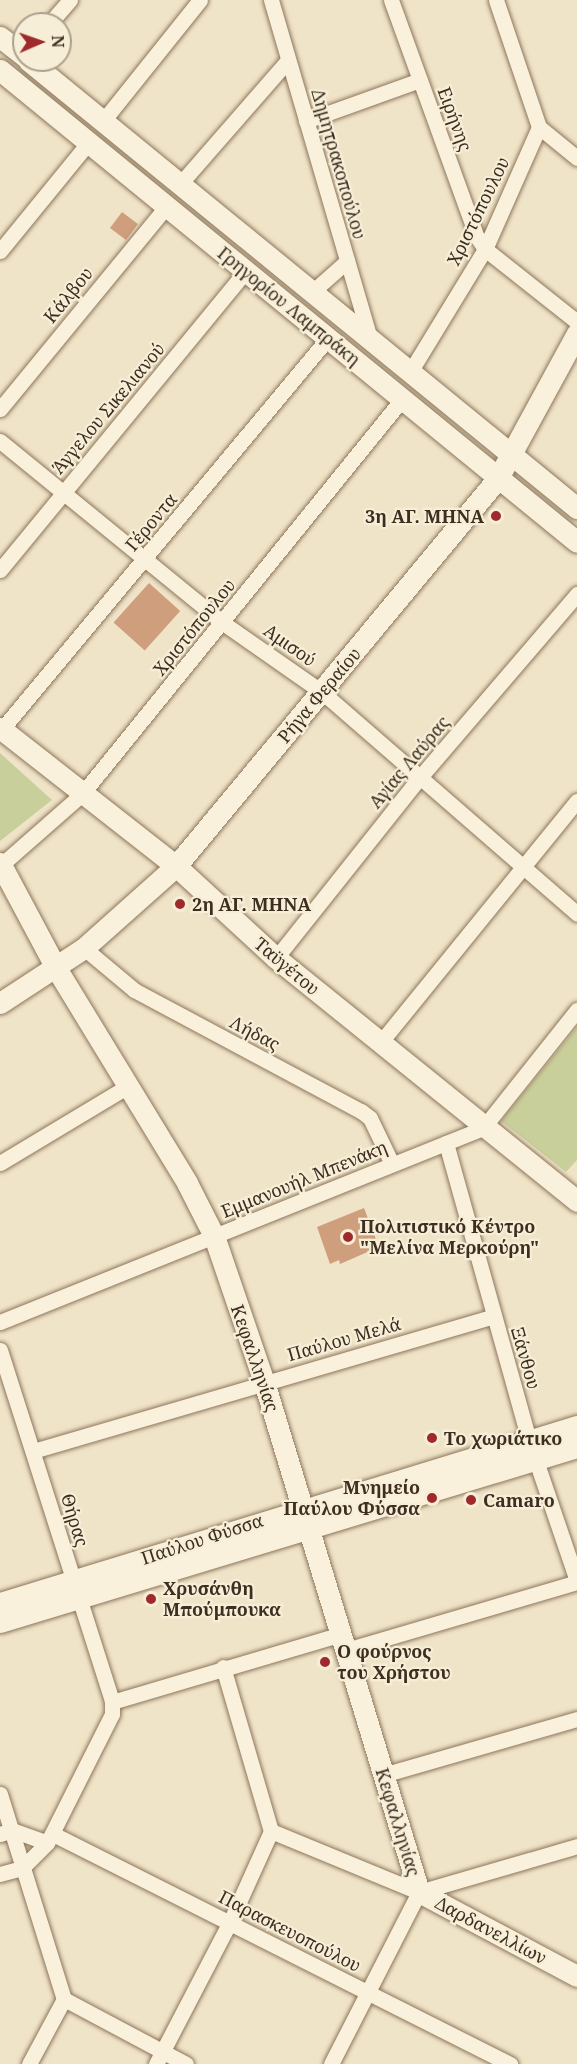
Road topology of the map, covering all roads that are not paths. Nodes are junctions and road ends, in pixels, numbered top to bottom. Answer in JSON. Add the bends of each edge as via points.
{"nodes":[{"id":1,"x":69,"y":0,"type":"edge"},
{"id":2,"x":201,"y":0,"type":"edge"},
{"id":3,"x":271,"y":0,"type":"edge"},
{"id":4,"x":392,"y":0,"type":"edge"},
{"id":5,"x":496,"y":0,"type":"edge"},
{"id":6,"x":60,"y":12,"type":"edge"},
{"id":7,"x":0,"y":37,"type":"edge"},
{"id":8,"x":12,"y":47,"type":"edge"},
{"id":9,"x":288,"y":60,"type":"junction"},
{"id":10,"x":43,"y":72,"type":"edge"},
{"id":11,"x":2,"y":77,"type":"edge"},
{"id":12,"x":420,"y":80,"type":"junction"},
{"id":13,"x":306,"y":121,"type":"junction"},
{"id":14,"x":103,"y":122,"type":"junction"},
{"id":15,"x":539,"y":126,"type":"junction"},
{"id":16,"x":89,"y":142,"type":"junction"},
{"id":17,"x":577,"y":158,"type":"edge"},
{"id":18,"x":180,"y":184,"type":"junction"},
{"id":19,"x":167,"y":206,"type":"junction"},
{"id":20,"x":485,"y":249,"type":"junction"},
{"id":21,"x":0,"y":251,"type":"edge"},
{"id":22,"x":347,"y":261,"type":"junction"},
{"id":23,"x":246,"y":270,"type":"junction"},
{"id":24,"x":312,"y":292,"type":"junction"},
{"id":25,"x":577,"y":322,"type":"edge"},
{"id":26,"x":577,"y":333,"type":"edge"},
{"id":27,"x":328,"y":338,"type":"junction"},
{"id":28,"x":370,"y":339,"type":"junction"},
{"id":29,"x":410,"y":372,"type":"junction"},
{"id":30,"x":403,"y":398,"type":"junction"},
{"id":31,"x":0,"y":409,"type":"edge"},
{"id":32,"x":0,"y":441,"type":"edge"},
{"id":33,"x":513,"y":456,"type":"junction"},
{"id":34,"x":498,"y":478,"type":"junction"},
{"id":35,"x":64,"y":491,"type":"junction"},
{"id":36,"x":577,"y":508,"type":"edge"},
{"id":37,"x":577,"y":542,"type":"edge"},
{"id":38,"x":146,"y":560,"type":"junction"},
{"id":39,"x":0,"y":570,"type":"edge"},
{"id":40,"x":577,"y":594,"type":"edge"},
{"id":41,"x":223,"y":622,"type":"junction"},
{"id":42,"x":322,"y":692,"type":"junction"},
{"id":43,"x":1,"y":729,"type":"edge"},
{"id":44,"x":421,"y":776,"type":"junction"},
{"id":45,"x":82,"y":794,"type":"junction"},
{"id":46,"x":577,"y":801,"type":"edge"},
{"id":47,"x":0,"y":865,"type":"edge"},
{"id":48,"x":176,"y":866,"type":"junction"},
{"id":49,"x":520,"y":868,"type":"junction"},
{"id":50,"x":577,"y":914,"type":"edge"},
{"id":51,"x":84,"y":948,"type":"junction"},
{"id":52,"x":276,"y":958,"type":"junction"},
{"id":53,"x":56,"y":968,"type":"junction"},
{"id":54,"x":0,"y":1003,"type":"edge"},
{"id":55,"x":577,"y":1010,"type":"edge"},
{"id":56,"x":380,"y":1043,"type":"junction"},
{"id":57,"x":128,"y":1086,"type":"junction"},
{"id":58,"x":483,"y":1128,"type":"junction"},
{"id":59,"x":446,"y":1143,"type":"junction"},
{"id":60,"x":0,"y":1163,"type":"edge"},
{"id":61,"x":392,"y":1164,"type":"junction"},
{"id":62,"x":577,"y":1201,"type":"edge"},
{"id":63,"x":214,"y":1236,"type":"junction"},
{"id":64,"x":494,"y":1316,"type":"junction"},
{"id":65,"x":0,"y":1322,"type":"edge"},
{"id":66,"x":0,"y":1350,"type":"edge"},
{"id":67,"x":264,"y":1382,"type":"junction"},
{"id":68,"x":577,"y":1426,"type":"edge"},
{"id":69,"x":577,"y":1447,"type":"edge"},
{"id":70,"x":532,"y":1450,"type":"junction"},
{"id":71,"x":33,"y":1451,"type":"junction"},
{"id":72,"x":303,"y":1507,"type":"junction"},
{"id":73,"x":309,"y":1527,"type":"junction"},
{"id":74,"x":577,"y":1581,"type":"edge"},
{"id":75,"x":76,"y":1589,"type":"junction"},
{"id":76,"x":0,"y":1603,"type":"edge"},
{"id":77,"x":0,"y":1622,"type":"edge"},
{"id":78,"x":344,"y":1642,"type":"junction"},
{"id":79,"x":223,"y":1667,"type":"junction"},
{"id":80,"x":112,"y":1702,"type":"junction"},
{"id":81,"x":577,"y":1719,"type":"edge"},
{"id":82,"x":383,"y":1775,"type":"junction"},
{"id":83,"x":0,"y":1794,"type":"edge"},
{"id":84,"x":271,"y":1831,"type":"junction"},
{"id":85,"x":6,"y":1832,"type":"edge"},
{"id":86,"x":50,"y":1839,"type":"junction"},
{"id":87,"x":577,"y":1846,"type":"edge"},
{"id":88,"x":22,"y":1868,"type":"junction"},
{"id":89,"x":0,"y":1874,"type":"edge"},
{"id":90,"x":419,"y":1892,"type":"junction"},
{"id":91,"x":230,"y":1922,"type":"junction"},
{"id":92,"x":577,"y":1976,"type":"edge"},
{"id":93,"x":368,"y":1991,"type":"junction"},
{"id":94,"x":64,"y":1999,"type":"junction"},
{"id":95,"x":159,"y":2058,"type":"edge"},
{"id":96,"x":490,"y":2059,"type":"edge"},
{"id":97,"x":29,"y":2064,"type":"edge"},
{"id":98,"x":186,"y":2064,"type":"edge"},
{"id":99,"x":330,"y":2064,"type":"edge"},
{"id":100,"x":510,"y":2064,"type":"edge"}],
"edges":[{"from":1,"to":6,"type":"street"},
{"from":2,"to":14,"type":"street"},
{"from":3,"to":9,"type":"street","name":"Δημητρακοπούλου"},
{"from":4,"to":12,"type":"street","name":"Ειρήνης"},
{"from":5,"to":15,"type":"street"},
{"from":7,"to":8,"type":"street","name":"Γρηγορίου Λαμπράκη"},
{"from":9,"to":13,"type":"street","name":"Δημητρακοπούλου"},
{"from":9,"to":18,"type":"street"},
{"from":10,"to":14,"type":"street","name":"Γρηγορίου Λαμπράκη"},
{"from":11,"to":16,"type":"street","name":"Γρηγορίου Λαμπράκη"},
{"from":12,"to":13,"type":"street"},
{"from":12,"to":20,"type":"street","name":"Ειρήνης","via":[[477,237]]},
{"from":13,"to":22,"type":"street","name":"Δημητρακοπούλου"},
{"from":14,"to":18,"type":"street","name":"Γρηγορίου Λαμπράκη"},
{"from":15,"to":17,"type":"street"},
{"from":15,"to":20,"type":"street","name":"Χριστόπουλου"},
{"from":16,"to":19,"type":"street","name":"Γρηγορίου Λαμπράκη"},
{"from":16,"to":21,"type":"street"},
{"from":18,"to":24,"type":"street","name":"Γρηγορίου Λαμπράκη"},
{"from":19,"to":23,"type":"street","name":"Γρηγορίου Λαμπράκη"},
{"from":19,"to":31,"type":"street","name":"Κάλβου"},
{"from":20,"to":25,"type":"street"},
{"from":20,"to":29,"type":"street","name":"Χριστόπουλου"},
{"from":22,"to":24,"type":"street"},
{"from":22,"to":28,"type":"street","name":"Δημητρακοπούλου"},
{"from":23,"to":27,"type":"street","name":"Γρηγορίου Λαμπράκη"},
{"from":23,"to":35,"type":"street","name":"Άγγελου Σικελιανού"},
{"from":24,"to":28,"type":"street","name":"Γρηγορίου Λαμπράκη"},
{"from":26,"to":33,"type":"street","name":"Ρήγα Φεραίου"},
{"from":27,"to":30,"type":"street","name":"Γρηγορίου Λαμπράκη"},
{"from":27,"to":38,"type":"street","name":"Γέροντα"},
{"from":28,"to":29,"type":"street","name":"Γρηγορίου Λαμπράκη"},
{"from":29,"to":33,"type":"street","name":"Γρηγορίου Λαμπράκη"},
{"from":30,"to":34,"type":"street","name":"Γρηγορίου Λαμπράκη"},
{"from":30,"to":41,"type":"street","name":"Χριστόπουλου"},
{"from":32,"to":35,"type":"street","name":"Αμισού"},
{"from":33,"to":34,"type":"street","name":"Ρήγα Φεραίου"},
{"from":33,"to":36,"type":"street","name":"Γρηγορίου Λαμπράκη"},
{"from":34,"to":37,"type":"street","name":"Γρηγορίου Λαμπράκη"},
{"from":34,"to":42,"type":"street","name":"Ρήγα Φεραίου"},
{"from":35,"to":38,"type":"street","name":"Αμισού"},
{"from":35,"to":39,"type":"street","name":"Άγγελου Σικελιανού"},
{"from":38,"to":41,"type":"street","name":"Αμισού"},
{"from":38,"to":43,"type":"street","name":"Γέροντα"},
{"from":40,"to":44,"type":"street","name":"Αγίας Λαύρας"},
{"from":41,"to":42,"type":"street","name":"Αμισού"},
{"from":41,"to":45,"type":"street","name":"Χριστόπουλου"},
{"from":42,"to":44,"type":"street","name":"Αμισού"},
{"from":42,"to":48,"type":"street","name":"Ρήγα Φεραίου"},
{"from":43,"to":45,"type":"street","name":"Ταϋγέτου"},
{"from":44,"to":49,"type":"street","name":"Αμισού"},
{"from":44,"to":52,"type":"street","name":"Αγίας Λαύρας"},
{"from":45,"to":47,"type":"street","name":"Χριστόπουλου"},
{"from":45,"to":48,"type":"street","name":"Ταϋγέτου"},
{"from":46,"to":49,"type":"street"},
{"from":47,"to":53,"type":"street","name":"Κεφαλληνίας"},
{"from":48,"to":51,"type":"street","name":"Ρήγα Φεραίου"},
{"from":48,"to":52,"type":"street","name":"Ταϋγέτου"},
{"from":49,"to":50,"type":"street","name":"Αμισού"},
{"from":49,"to":56,"type":"street"},
{"from":51,"to":53,"type":"street","name":"Ρήγα Φεραίου"},
{"from":51,"to":61,"type":"street","name":"Λήδας","via":[[134,990],[361,1111],[370,1118]]},
{"from":52,"to":56,"type":"street","name":"Ταϋγέτου"},
{"from":53,"to":54,"type":"street","name":"Ρήγα Φεραίου"},
{"from":53,"to":57,"type":"street","name":"Κεφαλληνίας"},
{"from":55,"to":58,"type":"street","name":"Εμμανουήλ Μπενάκη"},
{"from":56,"to":58,"type":"street","name":"Ταϋγέτου"},
{"from":57,"to":60,"type":"street"},
{"from":57,"to":63,"type":"street","name":"Κεφαλληνίας"},
{"from":58,"to":59,"type":"street","name":"Εμμανουήλ Μπενάκη"},
{"from":58,"to":62,"type":"street","name":"Ταϋγέτου"},
{"from":59,"to":61,"type":"street","name":"Εμμανουήλ Μπενάκη"},
{"from":59,"to":64,"type":"street","name":"Ξάνθου"},
{"from":61,"to":63,"type":"street","name":"Εμμανουήλ Μπενάκη"},
{"from":63,"to":65,"type":"street","name":"Εμμανουήλ Μπενάκη"},
{"from":63,"to":67,"type":"street","name":"Κεφαλληνίας"},
{"from":64,"to":67,"type":"street","name":"Παύλου Μελά"},
{"from":64,"to":70,"type":"street","name":"Ξάνθου"},
{"from":66,"to":71,"type":"street","name":"Θήρας"},
{"from":67,"to":71,"type":"street","name":"Παύλου Μελά"},
{"from":67,"to":72,"type":"street","name":"Κεφαλληνίας"},
{"from":68,"to":70,"type":"street","name":"Παύλου Φύσσα"},
{"from":69,"to":70,"type":"street","name":"Παύλου Φύσσα"},
{"from":70,"to":72,"type":"street","name":"Παύλου Φύσσα"},
{"from":70,"to":73,"type":"street","name":"Παύλου Φύσσα"},
{"from":70,"to":74,"type":"street","name":"Ξάνθου"},
{"from":71,"to":75,"type":"street","name":"Θήρας"},
{"from":72,"to":73,"type":"street","name":"Κεφαλληνίας"},
{"from":72,"to":75,"type":"street","name":"Παύλου Φύσσα"},
{"from":73,"to":75,"type":"street","name":"Παύλου Φύσσα"},
{"from":73,"to":78,"type":"street","name":"Κεφαλληνίας"},
{"from":74,"to":78,"type":"street"},
{"from":75,"to":76,"type":"street","name":"Παύλου Φύσσα"},
{"from":75,"to":77,"type":"street","name":"Παύλου Φύσσα"},
{"from":75,"to":80,"type":"street","name":"Θήρας"},
{"from":78,"to":79,"type":"street"},
{"from":78,"to":82,"type":"street","name":"Κεφαλληνίας"},
{"from":79,"to":80,"type":"street"},
{"from":79,"to":84,"type":"street"},
{"from":80,"to":86,"type":"street","via":[[110,1724]]},
{"from":81,"to":82,"type":"street"},
{"from":82,"to":90,"type":"street","name":"Κεφαλληνίας"},
{"from":83,"to":85,"type":"street"},
{"from":84,"to":90,"type":"street","name":"Δαρδανελλίων"},
{"from":84,"to":91,"type":"street"},
{"from":85,"to":86,"type":"street","name":"Παρασκευοπούλου"},
{"from":85,"to":88,"type":"street"},
{"from":86,"to":88,"type":"street"},
{"from":86,"to":91,"type":"street","name":"Παρασκευοπούλου"},
{"from":87,"to":90,"type":"street"},
{"from":88,"to":89,"type":"street"},
{"from":88,"to":94,"type":"street"},
{"from":90,"to":92,"type":"street","name":"Δαρδανελλίων"},
{"from":90,"to":93,"type":"street"},
{"from":91,"to":93,"type":"street","name":"Παρασκευοπούλου"},
{"from":91,"to":95,"type":"street"},
{"from":93,"to":96,"type":"street","name":"Παρασκευοπούλου"},
{"from":93,"to":99,"type":"street"},
{"from":94,"to":95,"type":"street"},
{"from":94,"to":97,"type":"street"},
{"from":95,"to":98,"type":"street"},
{"from":96,"to":100,"type":"street","name":"Παρασκευοπούλου"}]}
